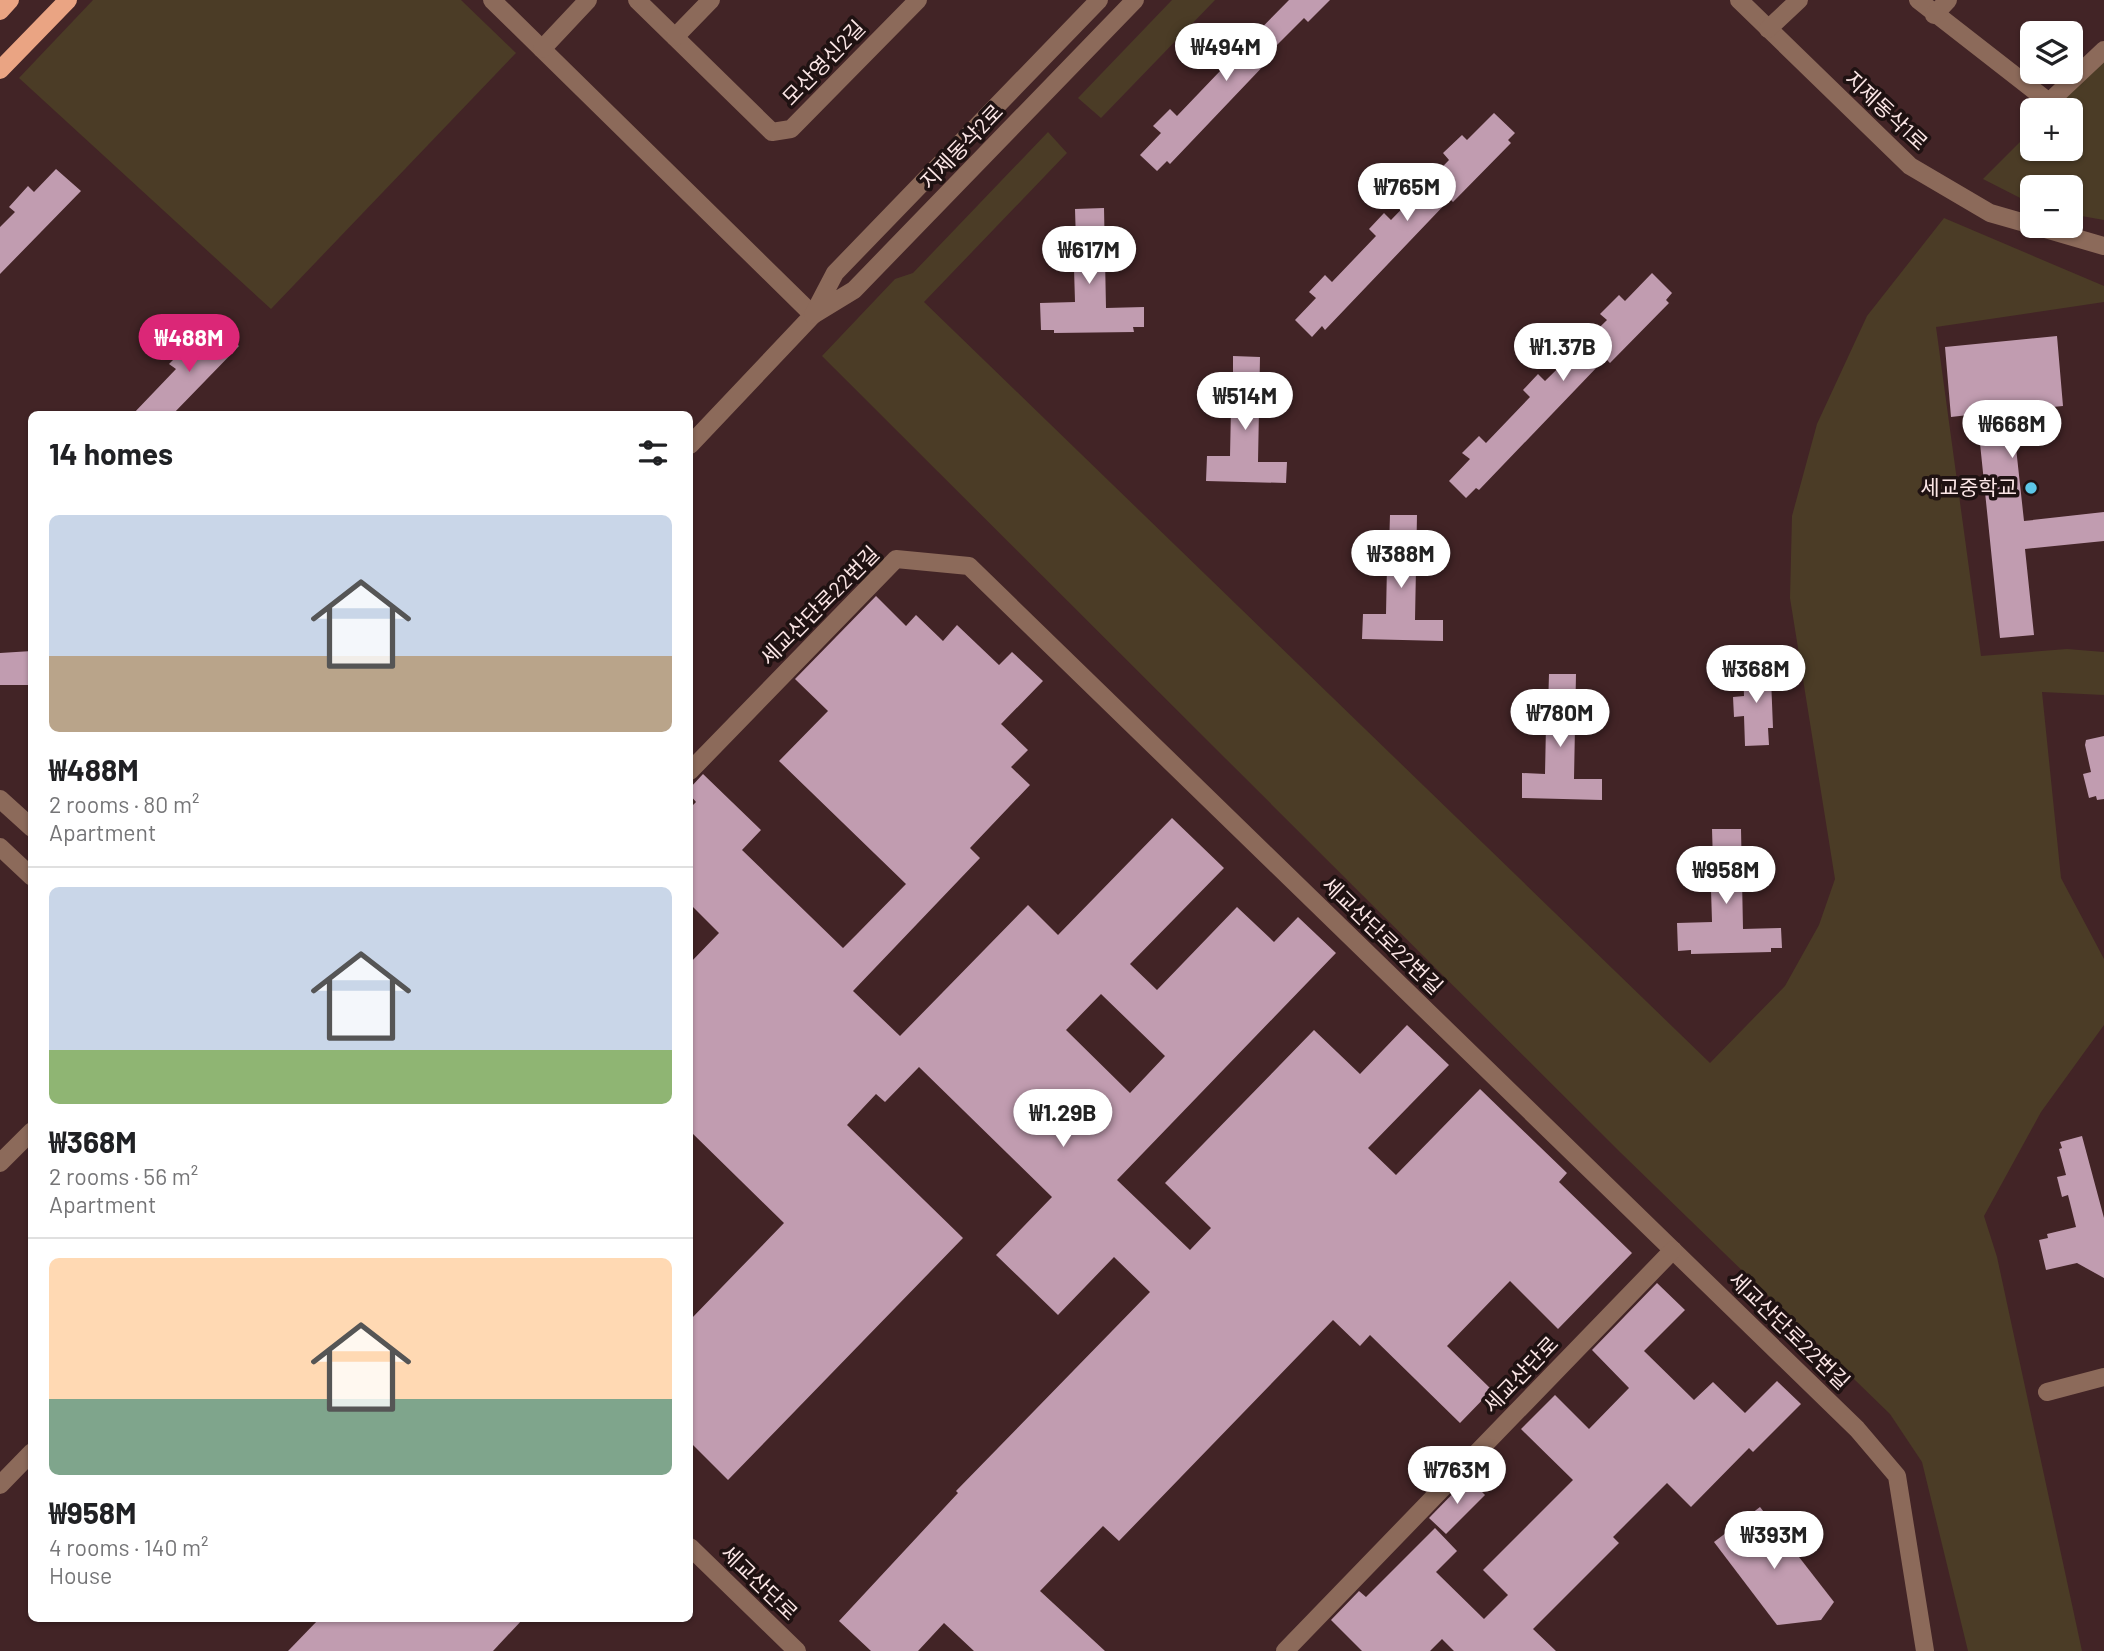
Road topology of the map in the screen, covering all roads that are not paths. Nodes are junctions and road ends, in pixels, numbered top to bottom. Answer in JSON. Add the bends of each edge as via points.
{"nodes":[{"id":1,"x":10,"y":0,"type":"edge"},
{"id":2,"x":68,"y":0,"type":"edge"},
{"id":3,"x":492,"y":0,"type":"edge"},
{"id":4,"x":588,"y":0,"type":"edge"},
{"id":5,"x":637,"y":0,"type":"edge"},
{"id":6,"x":710,"y":0,"type":"edge"},
{"id":7,"x":918,"y":0,"type":"edge"},
{"id":8,"x":1099,"y":0,"type":"edge"},
{"id":9,"x":1135,"y":0,"type":"edge"},
{"id":10,"x":1739,"y":0,"type":"edge"},
{"id":11,"x":1800,"y":0,"type":"edge"},
{"id":12,"x":1918,"y":0,"type":"edge"},
{"id":13,"x":1948,"y":0,"type":"edge"},
{"id":14,"x":0,"y":11,"type":"edge"},
{"id":15,"x":1934,"y":15,"type":"junction"},
{"id":16,"x":1768,"y":29,"type":"junction"},
{"id":17,"x":675,"y":37,"type":"junction"},
{"id":18,"x":542,"y":49,"type":"junction"},
{"id":19,"x":2104,"y":50,"type":"edge"},
{"id":20,"x":0,"y":70,"type":"edge"},
{"id":21,"x":2104,"y":246,"type":"edge"},
{"id":22,"x":813,"y":316,"type":"junction"},
{"id":23,"x":693,"y":442,"type":"edge"},
{"id":24,"x":693,"y":768,"type":"edge"},
{"id":25,"x":0,"y":799,"type":"edge"},
{"id":26,"x":28,"y":824,"type":"edge"},
{"id":27,"x":0,"y":847,"type":"edge"},
{"id":28,"x":28,"y":873,"type":"edge"},
{"id":29,"x":28,"y":1135,"type":"edge"},
{"id":30,"x":0,"y":1163,"type":"edge"},
{"id":31,"x":1673,"y":1250,"type":"junction"},
{"id":32,"x":2104,"y":1377,"type":"edge"},
{"id":33,"x":2047,"y":1392,"type":"dead end"},
{"id":34,"x":28,"y":1456,"type":"edge"},
{"id":35,"x":0,"y":1485,"type":"edge"},
{"id":36,"x":693,"y":1550,"type":"edge"},
{"id":37,"x":797,"y":1651,"type":"edge"},
{"id":38,"x":1284,"y":1651,"type":"edge"},
{"id":39,"x":1924,"y":1651,"type":"edge"}],
"edges":[{"from":1,"to":14,"type":"main road"},
{"from":2,"to":20,"type":"main road"},
{"from":3,"to":18,"type":"street"},
{"from":4,"to":18,"type":"street"},
{"from":5,"to":17,"type":"street","name":"모산영신2길"},
{"from":6,"to":17,"type":"street"},
{"from":7,"to":17,"type":"street","name":"모산영신2길","via":[[790,129],[772,132]]},
{"from":8,"to":22,"type":"street","name":"지제동삭2로","via":[[835,273]]},
{"from":9,"to":22,"type":"street","name":"지제동삭2로","via":[[854,290]]},
{"from":10,"to":16,"type":"street","name":"지제동삭1로"},
{"from":11,"to":16,"type":"street"},
{"from":12,"to":15,"type":"street"},
{"from":13,"to":15,"type":"street"},
{"from":15,"to":19,"type":"street","via":[[2049,102]]},
{"from":16,"to":21,"type":"street","name":"지제동삭1로","via":[[1910,166],[1990,213]]},
{"from":18,"to":22,"type":"street"},
{"from":22,"to":23,"type":"street","name":"지제동삭2로"},
{"from":24,"to":31,"type":"street","name":"세교산단로22번길","via":[[896,559],[969,566]]},
{"from":25,"to":26,"type":"street"},
{"from":27,"to":28,"type":"street"},
{"from":29,"to":30,"type":"street"},
{"from":31,"to":38,"type":"street","name":"세교산단로"},
{"from":31,"to":39,"type":"street","name":"세교산단로22번길","via":[[1857,1429],[1897,1476]]},
{"from":32,"to":33,"type":"street"},
{"from":34,"to":35,"type":"street"},
{"from":36,"to":37,"type":"street","name":"세교산단로"}]}
